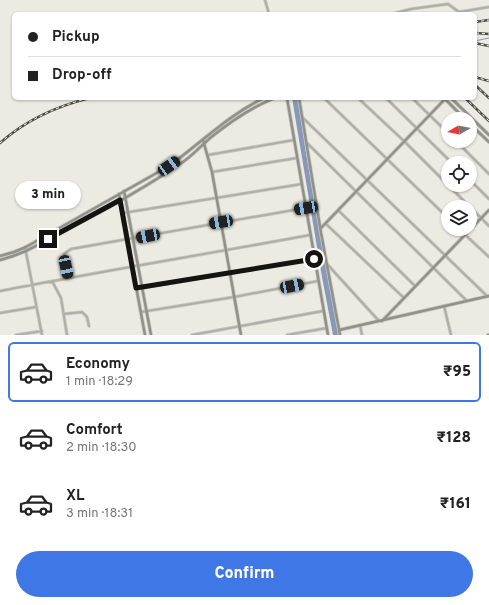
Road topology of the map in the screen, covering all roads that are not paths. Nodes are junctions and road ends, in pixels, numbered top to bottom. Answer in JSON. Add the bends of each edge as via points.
{"nodes":[{"id":1,"x":265,"y":0,"type":"edge"},
{"id":2,"x":489,"y":7,"type":"edge"},
{"id":3,"x":269,"y":12,"type":"edge"},
{"id":4,"x":400,"y":12,"type":"edge"},
{"id":5,"x":459,"y":12,"type":"edge"},
{"id":6,"x":459,"y":12,"type":"edge"},
{"id":7,"x":260,"y":100,"type":"edge"},
{"id":8,"x":271,"y":100,"type":"edge"},
{"id":9,"x":287,"y":100,"type":"edge"},
{"id":10,"x":299,"y":100,"type":"edge"},
{"id":11,"x":326,"y":100,"type":"edge"},
{"id":12,"x":360,"y":100,"type":"edge"},
{"id":13,"x":388,"y":100,"type":"edge"},
{"id":14,"x":414,"y":100,"type":"edge"},
{"id":15,"x":443,"y":100,"type":"edge"},
{"id":16,"x":447,"y":100,"type":"edge"},
{"id":17,"x":453,"y":100,"type":"edge"},
{"id":18,"x":458,"y":112,"type":"edge"},
{"id":19,"x":430,"y":115,"type":"junction"},
{"id":20,"x":303,"y":118,"type":"junction"},
{"id":21,"x":441,"y":126,"type":"edge"},
{"id":22,"x":417,"y":129,"type":"junction"},
{"id":23,"x":477,"y":131,"type":"edge"},
{"id":24,"x":489,"y":135,"type":"edge"},
{"id":25,"x":203,"y":140,"type":"junction"},
{"id":26,"x":294,"y":140,"type":"junction"},
{"id":27,"x":405,"y":142,"type":"junction"},
{"id":28,"x":489,"y":142,"type":"edge"},
{"id":29,"x":307,"y":143,"type":"junction"},
{"id":30,"x":204,"y":144,"type":"junction"},
{"id":31,"x":463,"y":148,"type":"edge"},
{"id":32,"x":208,"y":155,"type":"junction"},
{"id":33,"x":445,"y":156,"type":"edge"},
{"id":34,"x":297,"y":158,"type":"junction"},
{"id":35,"x":388,"y":160,"type":"junction"},
{"id":36,"x":212,"y":172,"type":"junction"},
{"id":37,"x":489,"y":174,"type":"edge"},
{"id":38,"x":368,"y":180,"type":"junction"},
{"id":39,"x":302,"y":184,"type":"junction"},
{"id":40,"x":477,"y":187,"type":"edge"},
{"id":41,"x":124,"y":191,"type":"junction"},
{"id":42,"x":356,"y":193,"type":"junction"},
{"id":43,"x":119,"y":194,"type":"junction"},
{"id":44,"x":126,"y":196,"type":"junction"},
{"id":45,"x":217,"y":197,"type":"junction"},
{"id":46,"x":489,"y":198,"type":"edge"},
{"id":47,"x":120,"y":200,"type":"junction"},
{"id":48,"x":463,"y":200,"type":"edge"},
{"id":49,"x":306,"y":208,"type":"junction"},
{"id":50,"x":489,"y":210,"type":"edge"},
{"id":51,"x":339,"y":211,"type":"junction"},
{"id":52,"x":441,"y":211,"type":"edge"},
{"id":53,"x":128,"y":212,"type":"junction"},
{"id":54,"x":122,"y":213,"type":"junction"},
{"id":55,"x":477,"y":214,"type":"edge"},
{"id":56,"x":481,"y":218,"type":"junction"},
{"id":57,"x":221,"y":222,"type":"junction"},
{"id":58,"x":477,"y":222,"type":"edge"},
{"id":59,"x":326,"y":224,"type":"junction"},
{"id":60,"x":489,"y":226,"type":"edge"},
{"id":61,"x":321,"y":229,"type":"junction"},
{"id":62,"x":310,"y":235,"type":"junction"},
{"id":63,"x":463,"y":236,"type":"edge"},
{"id":64,"x":467,"y":236,"type":"edge"},
{"id":65,"x":133,"y":238,"type":"junction"},
{"id":66,"x":127,"y":240,"type":"junction"},
{"id":67,"x":25,"y":247,"type":"junction"},
{"id":68,"x":26,"y":251,"type":"junction"},
{"id":69,"x":226,"y":251,"type":"junction"},
{"id":70,"x":445,"y":255,"type":"junction"},
{"id":71,"x":0,"y":256,"type":"edge"},
{"id":72,"x":489,"y":257,"type":"edge"},
{"id":73,"x":314,"y":259,"type":"junction"},
{"id":74,"x":0,"y":260,"type":"edge"},
{"id":75,"x":327,"y":264,"type":"junction"},
{"id":76,"x":138,"y":267,"type":"junction"},
{"id":77,"x":132,"y":268,"type":"junction"},
{"id":78,"x":433,"y":268,"type":"junction"},
{"id":79,"x":230,"y":273,"type":"junction"},
{"id":80,"x":69,"y":278,"type":"junction"},
{"id":81,"x":52,"y":281,"type":"junction"},
{"id":82,"x":318,"y":281,"type":"junction"},
{"id":83,"x":32,"y":284,"type":"junction"},
{"id":84,"x":415,"y":286,"type":"junction"},
{"id":85,"x":142,"y":287,"type":"junction"},
{"id":86,"x":136,"y":288,"type":"junction"},
{"id":87,"x":0,"y":291,"type":"edge"},
{"id":88,"x":488,"y":296,"type":"edge"},
{"id":89,"x":234,"y":297,"type":"junction"},
{"id":90,"x":404,"y":298,"type":"junction"},
{"id":91,"x":467,"y":301,"type":"junction"},
{"id":92,"x":37,"y":306,"type":"junction"},
{"id":93,"x":444,"y":306,"type":"junction"},
{"id":94,"x":147,"y":311,"type":"junction"},
{"id":95,"x":324,"y":311,"type":"junction"},
{"id":96,"x":141,"y":312,"type":"junction"},
{"id":97,"x":0,"y":313,"type":"edge"},
{"id":98,"x":63,"y":314,"type":"junction"},
{"id":99,"x":380,"y":321,"type":"junction"},
{"id":100,"x":89,"y":326,"type":"dead end"},
{"id":101,"x":240,"y":326,"type":"junction"},
{"id":102,"x":360,"y":326,"type":"junction"},
{"id":103,"x":327,"y":328,"type":"junction"},
{"id":104,"x":339,"y":330,"type":"junction"},
{"id":105,"x":42,"y":331,"type":"junction"},
{"id":106,"x":16,"y":335,"type":"edge"},
{"id":107,"x":42,"y":335,"type":"edge"},
{"id":108,"x":67,"y":335,"type":"edge"},
{"id":109,"x":145,"y":335,"type":"edge"},
{"id":110,"x":151,"y":335,"type":"edge"},
{"id":111,"x":192,"y":335,"type":"edge"},
{"id":112,"x":241,"y":335,"type":"edge"},
{"id":113,"x":287,"y":335,"type":"edge"},
{"id":114,"x":328,"y":335,"type":"edge"},
{"id":115,"x":340,"y":335,"type":"edge"},
{"id":116,"x":362,"y":335,"type":"edge"},
{"id":117,"x":451,"y":335,"type":"edge"}],
"edges":[{"from":1,"to":3,"type":"street"},
{"from":2,"to":6,"type":"street"},
{"from":4,"to":5,"type":"street","via":[[448,4]]},
{"from":7,"to":25,"type":"street","via":[[237,113]]},
{"from":8,"to":30,"type":"street","via":[[240,116]]},
{"from":9,"to":26,"type":"street"},
{"from":10,"to":20,"type":"street"},
{"from":11,"to":35,"type":"street"},
{"from":12,"to":27,"type":"street"},
{"from":13,"to":22,"type":"street"},
{"from":14,"to":19,"type":"street"},
{"from":15,"to":19,"type":"street"},
{"from":16,"to":18,"type":"street"},
{"from":17,"to":24,"type":"street"},
{"from":19,"to":21,"type":"street"},
{"from":19,"to":22,"type":"street"},
{"from":20,"to":29,"type":"street"},
{"from":20,"to":38,"type":"street"},
{"from":22,"to":27,"type":"street"},
{"from":22,"to":33,"type":"street"},
{"from":23,"to":28,"type":"street"},
{"from":25,"to":30,"type":"street"},
{"from":25,"to":41,"type":"street","via":[[169,166]]},
{"from":26,"to":32,"type":"street"},
{"from":26,"to":34,"type":"street"},
{"from":27,"to":35,"type":"street"},
{"from":27,"to":48,"type":"street"},
{"from":29,"to":42,"type":"street"},
{"from":29,"to":61,"type":"street"},
{"from":30,"to":32,"type":"street"},
{"from":30,"to":44,"type":"street","via":[[181,164]]},
{"from":31,"to":37,"type":"street"},
{"from":32,"to":36,"type":"street"},
{"from":34,"to":36,"type":"street"},
{"from":34,"to":39,"type":"street"},
{"from":35,"to":38,"type":"street"},
{"from":35,"to":52,"type":"street"},
{"from":36,"to":45,"type":"street"},
{"from":38,"to":42,"type":"street"},
{"from":38,"to":70,"type":"street"},
{"from":39,"to":45,"type":"street"},
{"from":39,"to":49,"type":"street"},
{"from":40,"to":46,"type":"street"},
{"from":41,"to":43,"type":"street"},
{"from":41,"to":44,"type":"street"},
{"from":42,"to":51,"type":"street"},
{"from":42,"to":78,"type":"street"},
{"from":43,"to":47,"type":"street"},
{"from":43,"to":67,"type":"street"},
{"from":44,"to":47,"type":"street"},
{"from":44,"to":53,"type":"street"},
{"from":45,"to":53,"type":"street"},
{"from":45,"to":57,"type":"street"},
{"from":47,"to":54,"type":"street"},
{"from":47,"to":68,"type":"street"},
{"from":49,"to":57,"type":"street"},
{"from":49,"to":62,"type":"street"},
{"from":50,"to":56,"type":"street"},
{"from":51,"to":59,"type":"street"},
{"from":51,"to":84,"type":"street"},
{"from":53,"to":54,"type":"street"},
{"from":53,"to":65,"type":"street"},
{"from":54,"to":66,"type":"street"},
{"from":55,"to":56,"type":"street"},
{"from":56,"to":58,"type":"street"},
{"from":56,"to":60,"type":"street"},
{"from":57,"to":65,"type":"street"},
{"from":57,"to":69,"type":"street"},
{"from":59,"to":61,"type":"street"},
{"from":59,"to":90,"type":"street"},
{"from":61,"to":75,"type":"street"},
{"from":62,"to":69,"type":"street"},
{"from":62,"to":73,"type":"street"},
{"from":63,"to":70,"type":"street"},
{"from":64,"to":72,"type":"street"},
{"from":65,"to":66,"type":"street"},
{"from":65,"to":76,"type":"street"},
{"from":66,"to":77,"type":"street"},
{"from":66,"to":80,"type":"street","via":[[68,250],[64,257]]},
{"from":67,"to":68,"type":"street"},
{"from":67,"to":71,"type":"street"},
{"from":68,"to":74,"type":"street"},
{"from":68,"to":83,"type":"street"},
{"from":69,"to":76,"type":"street"},
{"from":69,"to":79,"type":"street"},
{"from":70,"to":78,"type":"street"},
{"from":70,"to":88,"type":"street"},
{"from":73,"to":79,"type":"street"},
{"from":73,"to":82,"type":"street"},
{"from":75,"to":99,"type":"street"},
{"from":75,"to":104,"type":"street"},
{"from":76,"to":77,"type":"street"},
{"from":76,"to":85,"type":"street"},
{"from":77,"to":80,"type":"street"},
{"from":77,"to":86,"type":"street"},
{"from":78,"to":84,"type":"street"},
{"from":78,"to":91,"type":"street"},
{"from":79,"to":85,"type":"street"},
{"from":79,"to":89,"type":"street"},
{"from":80,"to":81,"type":"street"},
{"from":81,"to":83,"type":"street"},
{"from":81,"to":98,"type":"street","via":[[61,298]]},
{"from":82,"to":89,"type":"street"},
{"from":82,"to":95,"type":"street"},
{"from":83,"to":87,"type":"street"},
{"from":83,"to":92,"type":"street"},
{"from":84,"to":90,"type":"street"},
{"from":85,"to":86,"type":"street"},
{"from":85,"to":94,"type":"street"},
{"from":86,"to":96,"type":"street"},
{"from":88,"to":91,"type":"street"},
{"from":89,"to":94,"type":"street"},
{"from":89,"to":101,"type":"street"},
{"from":90,"to":99,"type":"street"},
{"from":91,"to":93,"type":"street"},
{"from":92,"to":97,"type":"street"},
{"from":92,"to":105,"type":"street"},
{"from":93,"to":99,"type":"street"},
{"from":93,"to":117,"type":"street"},
{"from":94,"to":96,"type":"street"},
{"from":94,"to":110,"type":"street"},
{"from":95,"to":101,"type":"street"},
{"from":95,"to":103,"type":"street"},
{"from":96,"to":109,"type":"street"},
{"from":98,"to":100,"type":"street","via":[[82,312],[88,319]]},
{"from":98,"to":108,"type":"street"},
{"from":99,"to":102,"type":"street"},
{"from":101,"to":111,"type":"street"},
{"from":101,"to":112,"type":"street"},
{"from":102,"to":104,"type":"street"},
{"from":102,"to":116,"type":"street"},
{"from":103,"to":113,"type":"street"},
{"from":103,"to":114,"type":"street"},
{"from":104,"to":115,"type":"street"},
{"from":105,"to":106,"type":"street"},
{"from":105,"to":107,"type":"street"}]}
